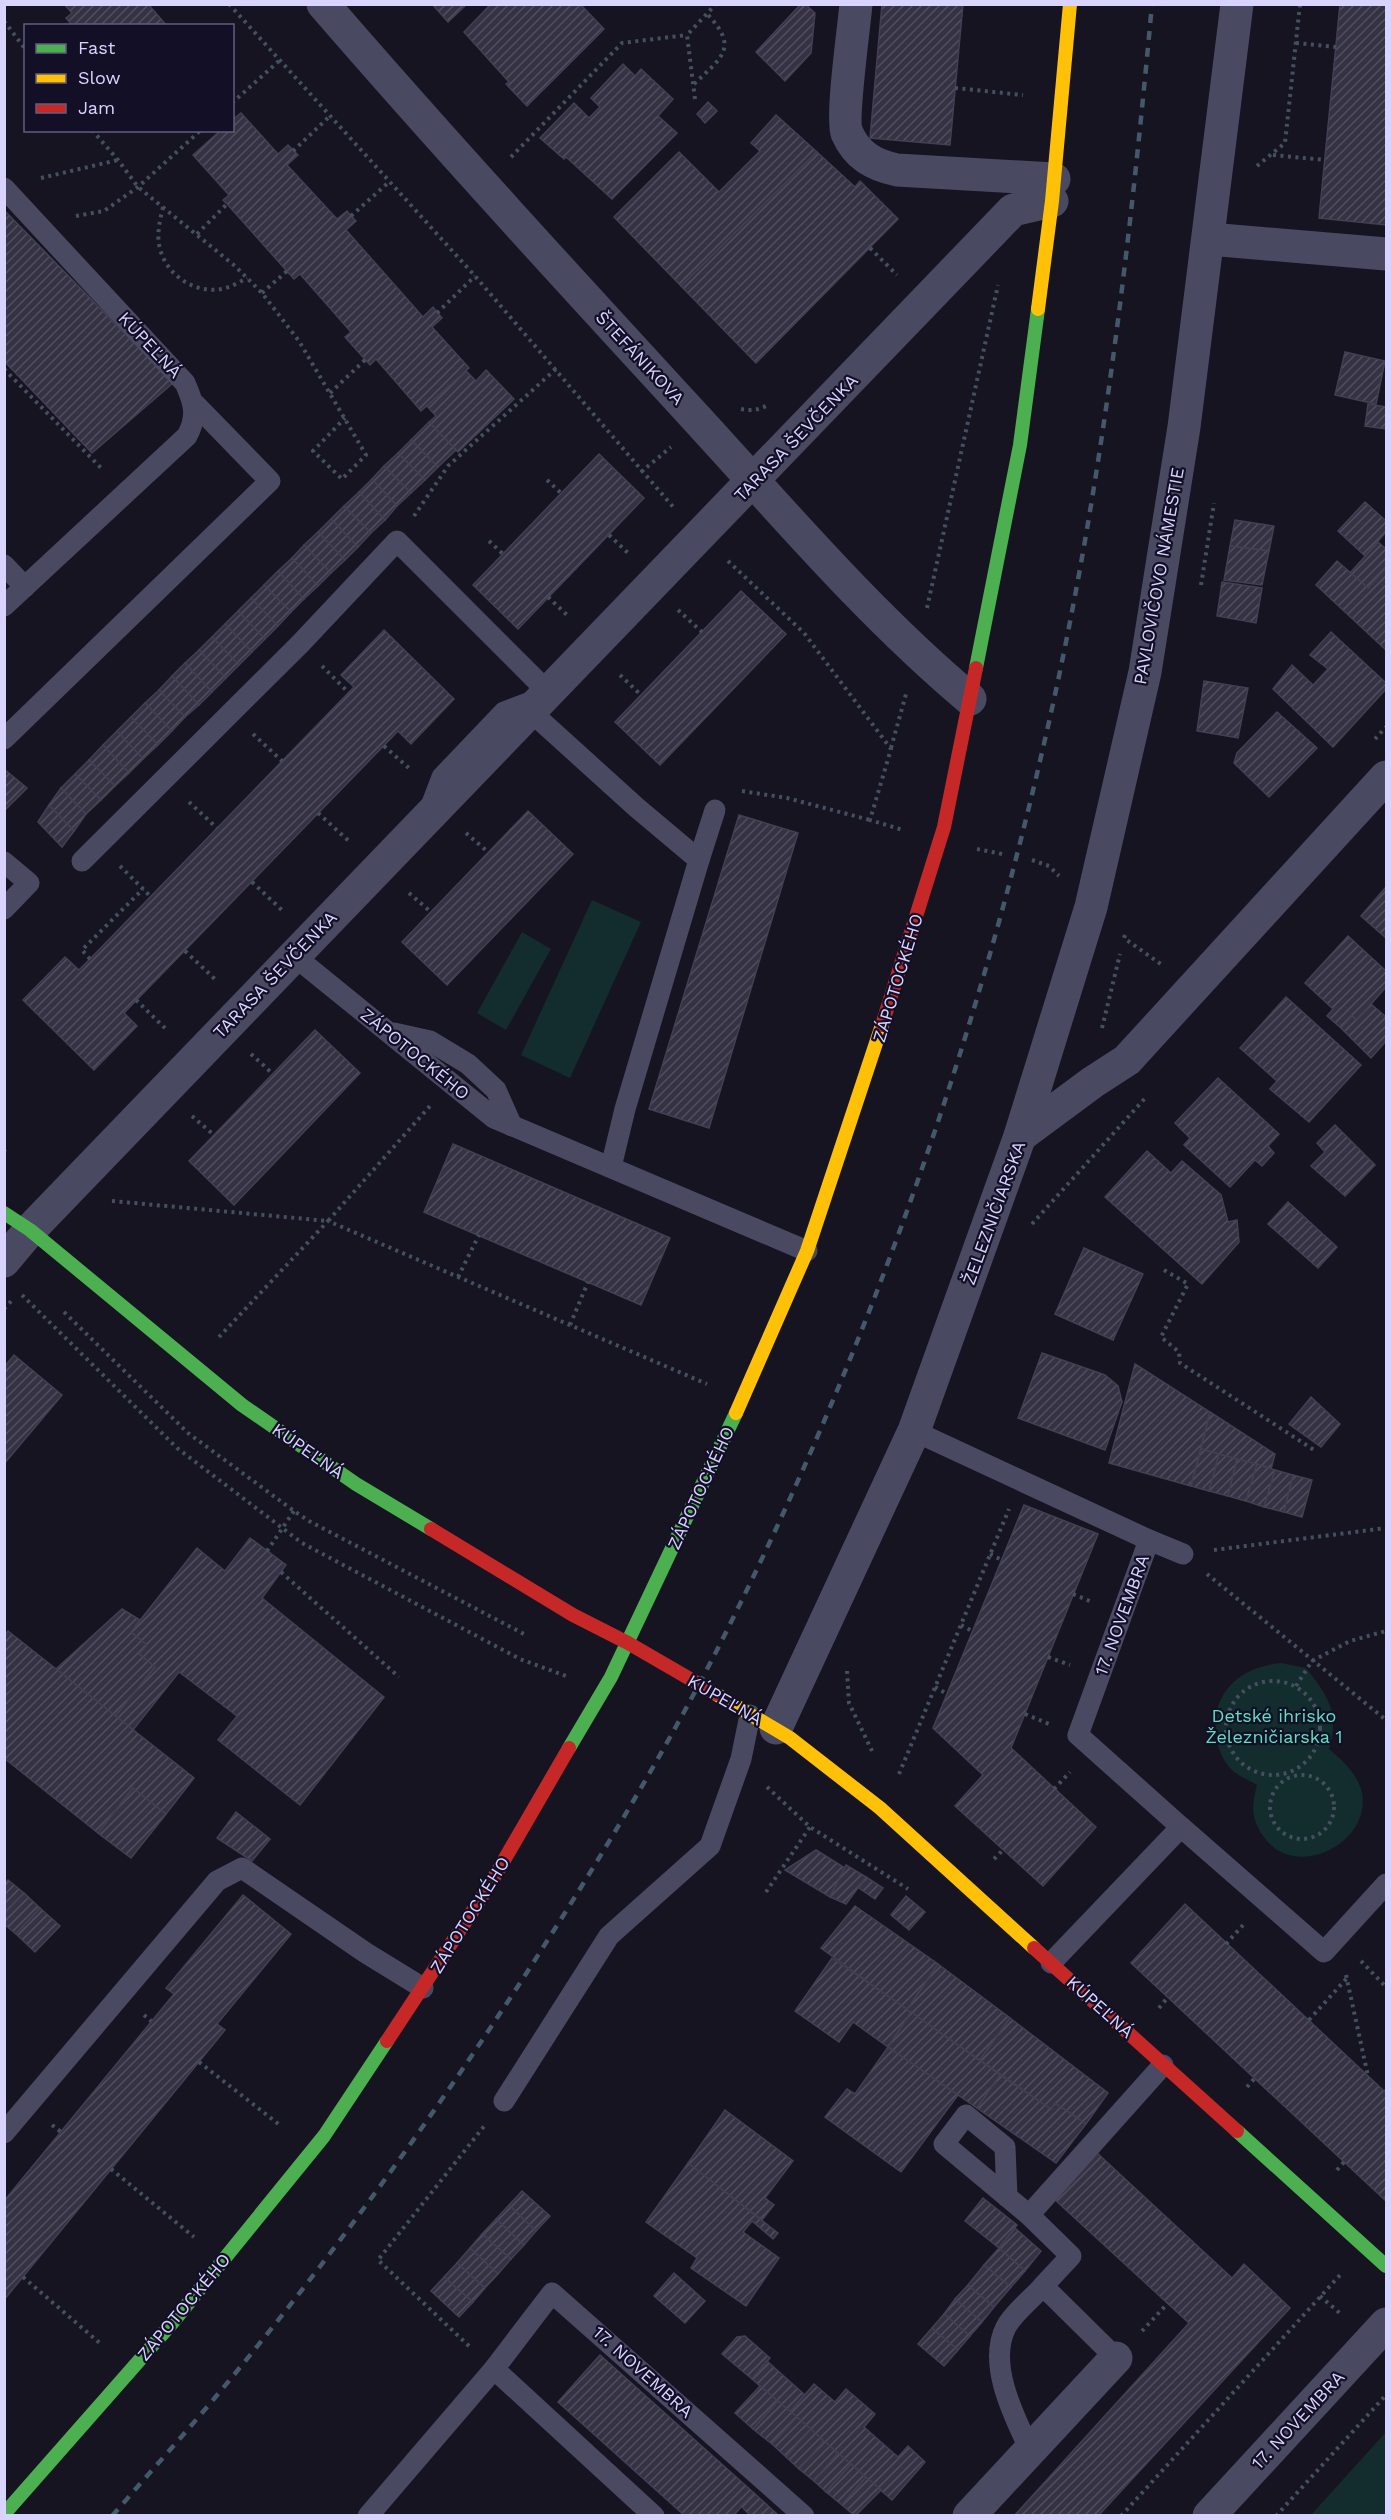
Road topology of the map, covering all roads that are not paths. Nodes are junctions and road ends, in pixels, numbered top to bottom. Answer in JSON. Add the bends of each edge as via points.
{"nodes":[{"id":1,"x":323,"y":4,"type":"edge"},
{"id":2,"x":856,"y":4,"type":"edge"},
{"id":3,"x":1070,"y":4,"type":"edge"},
{"id":4,"x":1237,"y":4,"type":"edge"},
{"id":5,"x":5,"y":189,"type":"edge"},
{"id":6,"x":1053,"y":190,"type":"junction"},
{"id":7,"x":1209,"y":239,"type":"junction"},
{"id":8,"x":1386,"y":254,"type":"edge"},
{"id":9,"x":195,"y":404,"type":"junction"},
{"id":10,"x":752,"y":482,"type":"junction"},
{"id":11,"x":4,"y":565,"type":"edge"},
{"id":12,"x":25,"y":587,"type":"junction"},
{"id":13,"x":4,"y":606,"type":"edge"},
{"id":14,"x":541,"y":699,"type":"junction"},
{"id":15,"x":970,"y":699,"type":"junction"},
{"id":16,"x":4,"y":739,"type":"edge"},
{"id":17,"x":1386,"y":777,"type":"edge"},
{"id":18,"x":715,"y":810,"type":"dead end"},
{"id":19,"x":699,"y":860,"type":"junction"},
{"id":20,"x":82,"y":861,"type":"dead end"},
{"id":21,"x":4,"y":862,"type":"edge"},
{"id":22,"x":4,"y":909,"type":"edge"},
{"id":23,"x":293,"y":955,"type":"junction"},
{"id":24,"x":388,"y":1032,"type":"junction"},
{"id":25,"x":512,"y":1126,"type":"junction"},
{"id":26,"x":1020,"y":1136,"type":"junction"},
{"id":27,"x":611,"y":1167,"type":"junction"},
{"id":28,"x":17,"y":1221,"type":"edge"},
{"id":29,"x":807,"y":1251,"type":"junction"},
{"id":30,"x":4,"y":1261,"type":"edge"},
{"id":31,"x":914,"y":1431,"type":"junction"},
{"id":32,"x":1149,"y":1540,"type":"junction"},
{"id":33,"x":1183,"y":1554,"type":"road end"},
{"id":34,"x":628,"y":1643,"type":"junction"},
{"id":35,"x":763,"y":1722,"type":"junction"},
{"id":36,"x":1181,"y":1827,"type":"junction"},
{"id":37,"x":1386,"y":1884,"type":"edge"},
{"id":38,"x":1051,"y":1963,"type":"junction"},
{"id":39,"x":423,"y":1988,"type":"junction"},
{"id":40,"x":1163,"y":2065,"type":"junction"},
{"id":41,"x":504,"y":2101,"type":"road end"},
{"id":42,"x":4,"y":2133,"type":"edge"},
{"id":43,"x":1007,"y":2197,"type":"dead end"},
{"id":44,"x":1029,"y":2215,"type":"junction"},
{"id":45,"x":1386,"y":2266,"type":"edge"},
{"id":46,"x":1043,"y":2286,"type":"junction"},
{"id":47,"x":1386,"y":2324,"type":"edge"},
{"id":48,"x":1116,"y":2358,"type":"joint"},
{"id":49,"x":494,"y":2369,"type":"junction"},
{"id":50,"x":1030,"y":2450,"type":"junction"},
{"id":51,"x":8,"y":2504,"type":"edge"},
{"id":52,"x":368,"y":2516,"type":"edge"},
{"id":53,"x":654,"y":2516,"type":"edge"},
{"id":54,"x":804,"y":2516,"type":"edge"},
{"id":55,"x":969,"y":2516,"type":"edge"},
{"id":56,"x":1209,"y":2516,"type":"edge"}],
"edges":[{"from":1,"to":10,"type":"street","name":"ŠTEFÁNIKOVA"},
{"from":2,"to":6,"type":"street","via":[[845,125],[864,157],[876,165],[897,170]]},
{"from":3,"to":6,"type":"street"},
{"from":4,"to":7,"type":"street","name":"PAVLOVIČOVO NÁMESTIE"},
{"from":5,"to":9,"type":"lane","name":"KÚPEĽNÁ","via":[[185,383]]},
{"from":6,"to":10,"type":"street","name":"TARASA ŠEVČENKA","via":[[1013,210]]},
{"from":6,"to":15,"type":"street","via":[[1020,445]]},
{"from":7,"to":8,"type":"street"},
{"from":7,"to":26,"type":"street","name":"PAVLOVIČOVO NÁMESTIE","via":[[1145,672],[1091,907]]},
{"from":9,"to":12,"type":"lane","via":[[194,423],[187,436]]},
{"from":9,"to":16,"type":"lane","name":"KÚPEĽNÁ","via":[[270,481]]},
{"from":10,"to":14,"type":"street","name":"TARASA ŠEVČENKA"},
{"from":10,"to":15,"type":"street","name":"ŠTEFÁNIKOVA","via":[[917,654]]},
{"from":11,"to":12,"type":"lane"},
{"from":12,"to":13,"type":"lane"},
{"from":14,"to":19,"type":"lane","via":[[636,807]]},
{"from":14,"to":20,"type":"lane","via":[[397,541],[300,644]]},
{"from":14,"to":23,"type":"street","name":"TARASA ŠEVČENKA"},
{"from":15,"to":29,"type":"street","name":"ZÁPOTOCKÉHO","via":[[940,841],[857,1107]]},
{"from":17,"to":26,"type":"street","name":"ŽELEZNIČIARSKA","via":[[1127,1060]]},
{"from":18,"to":19,"type":"lane"},
{"from":19,"to":27,"type":"lane"},
{"from":21,"to":22,"type":"lane","via":[[28,883]]},
{"from":23,"to":24,"type":"lane","name":"ZÁPOTOCKÉHO"},
{"from":23,"to":28,"type":"street","name":"TARASA ŠEVČENKA","via":[[61,1197]]},
{"from":24,"to":25,"type":"lane","name":"ZÁPOTOCKÉHO","via":[[494,1118]]},
{"from":24,"to":25,"type":"lane","via":[[430,1041],[468,1064],[496,1090]]},
{"from":25,"to":27,"type":"lane","name":"ZÁPOTOCKÉHO"},
{"from":26,"to":31,"type":"street","name":"ŽELEZNIČIARSKA"},
{"from":27,"to":29,"type":"lane","name":"ZÁPOTOCKÉHO"},
{"from":28,"to":30,"type":"street","name":"TARASA ŠEVČENKA"},
{"from":28,"to":34,"type":"street","name":"KÚPEĽNÁ","via":[[242,1405],[356,1484],[573,1615]]},
{"from":29,"to":34,"type":"street","name":"ZÁPOTOCKÉHO","via":[[743,1399]]},
{"from":31,"to":32,"type":"lane","name":"17. NOVEMBRA"},
{"from":31,"to":35,"type":"street","name":"ŽELEZNIČIARSKA"},
{"from":32,"to":33,"type":"lane"},
{"from":32,"to":36,"type":"lane","name":"17. NOVEMBRA","via":[[1078,1735]]},
{"from":34,"to":35,"type":"street","name":"KÚPEĽNÁ"},
{"from":34,"to":39,"type":"street","name":"ZÁPOTOCKÉHO","via":[[501,1867]]},
{"from":35,"to":38,"type":"street","name":"KÚPEĽNÁ","via":[[880,1808]]},
{"from":35,"to":41,"type":"lane","via":[[741,1759],[710,1846],[609,1936]]},
{"from":36,"to":37,"type":"lane","name":"17. NOVEMBRA","via":[[1324,1952]]},
{"from":36,"to":38,"type":"lane"},
{"from":38,"to":40,"type":"street","name":"KÚPEĽNÁ"},
{"from":39,"to":42,"type":"lane","name":"ZÁPOTOCKÉHO","via":[[242,1869],[217,1881]]},
{"from":39,"to":51,"type":"street","name":"ZÁPOTOCKÉHO","via":[[324,2136],[173,2322]]},
{"from":40,"to":44,"type":"lane"},
{"from":40,"to":45,"type":"street","name":"KÚPEĽNÁ"},
{"from":43,"to":44,"type":"lane"},
{"from":44,"to":46,"type":"lane","via":[[1071,2256]]},
{"from":46,"to":48,"type":"lane"},
{"from":46,"to":50,"type":"lane","via":[[1006,2326],[1001,2342],[1005,2389]]},
{"from":47,"to":56,"type":"street","name":"17. NOVEMBRA"},
{"from":48,"to":50,"type":"street"},
{"from":49,"to":52,"type":"lane","name":"17. NOVEMBRA"},
{"from":49,"to":53,"type":"lane"},
{"from":49,"to":54,"type":"lane","name":"17. NOVEMBRA","via":[[552,2294]]},
{"from":50,"to":55,"type":"street"}]}
